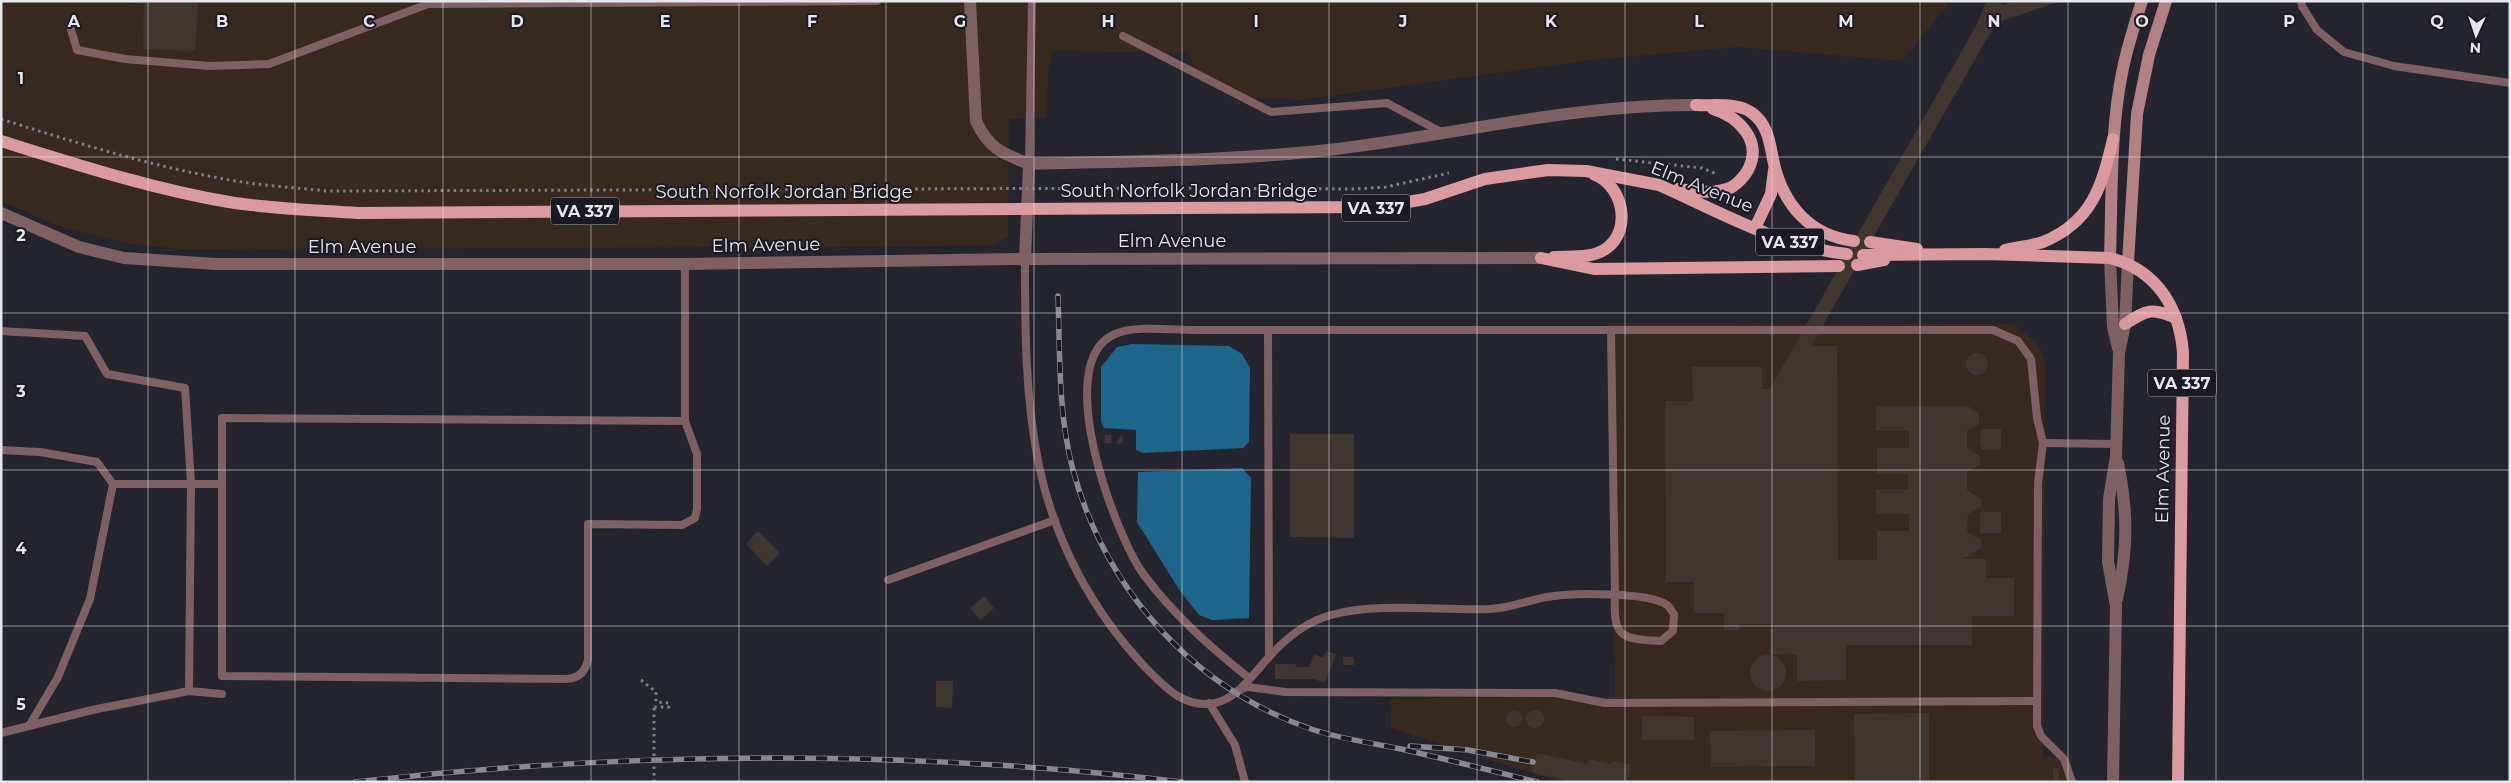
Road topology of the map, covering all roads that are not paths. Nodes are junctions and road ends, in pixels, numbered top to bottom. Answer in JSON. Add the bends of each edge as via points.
{"nodes":[{"id":1,"x":877,"y":1,"type":"edge"},
{"id":2,"x":970,"y":1,"type":"edge"},
{"id":3,"x":1032,"y":1,"type":"edge"},
{"id":4,"x":2142,"y":1,"type":"edge"},
{"id":5,"x":2166,"y":1,"type":"edge"},
{"id":6,"x":2301,"y":1,"type":"edge"},
{"id":7,"x":70,"y":26,"type":"dead end"},
{"id":8,"x":1123,"y":36,"type":"dead end"},
{"id":9,"x":2510,"y":83,"type":"edge"},
{"id":10,"x":1696,"y":106,"type":"junction"},
{"id":11,"x":1441,"y":132,"type":"junction"},
{"id":12,"x":2114,"y":139,"type":"junction"},
{"id":13,"x":1,"y":140,"type":"edge"},
{"id":14,"x":1029,"y":164,"type":"junction"},
{"id":15,"x":1774,"y":165,"type":"junction"},
{"id":16,"x":1570,"y":170,"type":"joint"},
{"id":17,"x":1586,"y":171,"type":"junction"},
{"id":18,"x":1659,"y":185,"type":"junction"},
{"id":19,"x":1,"y":213,"type":"edge"},
{"id":20,"x":1755,"y":228,"type":"junction"},
{"id":21,"x":1854,"y":241,"type":"dead end"},
{"id":22,"x":1870,"y":242,"type":"dead end"},
{"id":23,"x":1846,"y":254,"type":"dead end"},
{"id":24,"x":1944,"y":254,"type":"junction"},
{"id":25,"x":1985,"y":254,"type":"junction"},
{"id":26,"x":1541,"y":258,"type":"junction"},
{"id":27,"x":2110,"y":258,"type":"junction"},
{"id":28,"x":1025,"y":259,"type":"junction"},
{"id":29,"x":1860,"y":260,"type":"dead end"},
{"id":30,"x":2128,"y":263,"type":"junction"},
{"id":31,"x":684,"y":264,"type":"junction"},
{"id":32,"x":1839,"y":266,"type":"dead end"},
{"id":33,"x":2176,"y":318,"type":"junction"},
{"id":34,"x":2125,"y":324,"type":"junction"},
{"id":35,"x":1268,"y":330,"type":"junction"},
{"id":36,"x":1,"y":331,"type":"edge"},
{"id":37,"x":1611,"y":331,"type":"junction"},
{"id":38,"x":2119,"y":353,"type":"junction"},
{"id":39,"x":685,"y":421,"type":"junction"},
{"id":40,"x":2043,"y":444,"type":"junction"},
{"id":41,"x":1,"y":450,"type":"edge"},
{"id":42,"x":2116,"y":450,"type":"junction"},
{"id":43,"x":191,"y":483,"type":"junction"},
{"id":44,"x":113,"y":484,"type":"junction"},
{"id":45,"x":222,"y":484,"type":"junction"},
{"id":46,"x":1055,"y":520,"type":"junction"},
{"id":47,"x":888,"y":580,"type":"dead end"},
{"id":48,"x":1615,"y":595,"type":"junction"},
{"id":49,"x":1269,"y":657,"type":"junction"},
{"id":50,"x":1249,"y":678,"type":"junction"},
{"id":51,"x":1238,"y":690,"type":"junction"},
{"id":52,"x":189,"y":692,"type":"junction"},
{"id":53,"x":222,"y":694,"type":"dead end"},
{"id":54,"x":2036,"y":701,"type":"junction"},
{"id":55,"x":1209,"y":704,"type":"junction"},
{"id":56,"x":29,"y":726,"type":"junction"},
{"id":57,"x":1,"y":733,"type":"edge"},
{"id":58,"x":1245,"y":782,"type":"edge"},
{"id":59,"x":2072,"y":782,"type":"edge"},
{"id":60,"x":2113,"y":782,"type":"edge"},
{"id":61,"x":2178,"y":782,"type":"edge"}],
"edges":[{"from":1,"to":7,"type":"lane","via":[[428,4],[269,64],[210,66],[125,59],[76,50]]},
{"from":2,"to":14,"type":"street","via":[[976,121],[983,137],[997,150]]},
{"from":3,"to":14,"type":"lane"},
{"from":4,"to":12,"type":"main road","via":[[2123,69]]},
{"from":5,"to":30,"type":"main road","via":[[2149,55],[2137,114]]},
{"from":6,"to":9,"type":"lane","via":[[2317,30],[2344,52],[2394,66]]},
{"from":8,"to":11,"type":"lane","via":[[1271,112],[1387,103]]},
{"from":10,"to":11,"type":"street","via":[[1666,105],[1529,118]]},
{"from":10,"to":15,"type":"main road","via":[[1736,107],[1753,113],[1766,130]]},
{"from":10,"to":18,"type":"main road","via":[[1724,113],[1742,125],[1751,141],[1750,166],[1737,183],[1720,191]]},
{"from":11,"to":14,"type":"street","via":[[1328,150],[1226,158]]},
{"from":12,"to":25,"type":"main road","via":[[2099,190],[2092,204],[2075,222],[2042,242]]},
{"from":12,"to":27,"type":"main road"},
{"from":13,"to":16,"type":"main road","name":"South Norfolk Jordan Bridge","number":"VA 337","bridge":true,"via":[[183,193],[294,209],[367,213],[1380,207],[1425,199],[1504,175]]},
{"from":14,"to":28,"type":"street"},
{"from":15,"to":20,"type":"main road","via":[[1771,194]]},
{"from":15,"to":21,"type":"main road","via":[[1786,195],[1805,220],[1824,234]]},
{"from":16,"to":17,"type":"main road","name":"Elm Avenue","number":"VA 337"},
{"from":17,"to":18,"type":"main road","name":"Elm Avenue","number":"VA 337"},
{"from":17,"to":26,"type":"main road","via":[[1608,182],[1619,199],[1622,218],[1617,237],[1606,249],[1589,255]]},
{"from":18,"to":20,"type":"main road","name":"Elm Avenue","number":"VA 337"},
{"from":19,"to":31,"type":"street","name":"Elm Avenue","via":[[79,247],[124,258],[168,262]]},
{"from":20,"to":23,"type":"main road","name":"Elm Avenue","number":"VA 337","via":[[1804,247]]},
{"from":22,"to":24,"type":"main road"},
{"from":24,"to":25,"type":"main road","name":"Elm Avenue","number":"VA 337"},
{"from":24,"to":29,"type":"main road","name":"Elm Avenue","number":"VA 337"},
{"from":25,"to":27,"type":"main road","name":"Elm Avenue","number":"VA 337"},
{"from":26,"to":28,"type":"street","name":"Elm Avenue"},
{"from":26,"to":32,"type":"main road","via":[[1594,269]]},
{"from":27,"to":30,"type":"main road","name":"Elm Avenue","number":"VA 337"},
{"from":27,"to":38,"type":"street","via":[[2113,327]]},
{"from":28,"to":31,"type":"street","name":"Elm Avenue"},
{"from":28,"to":46,"type":"lane","via":[[1025,320],[1033,432],[1046,496]]},
{"from":30,"to":33,"type":"main road","name":"Elm Avenue","number":"VA 337","via":[[2140,269],[2158,287]]},
{"from":30,"to":34,"type":"street"},
{"from":31,"to":39,"type":"lane"},
{"from":33,"to":34,"type":"main road","via":[[2148,311]]},
{"from":33,"to":61,"type":"main road","name":"Elm Avenue","number":"VA 337","via":[[2182,352]]},
{"from":34,"to":38,"type":"street"},
{"from":35,"to":37,"type":"lane"},
{"from":35,"to":49,"type":"lane"},
{"from":35,"to":50,"type":"lane","via":[[1127,330],[1104,341],[1088,380],[1090,427],[1098,466],[1104,490],[1128,549],[1143,573],[1182,620]]},
{"from":36,"to":43,"type":"lane","via":[[84,336],[107,374],[185,388]]},
{"from":37,"to":40,"type":"lane","via":[[1993,330],[2018,341],[2031,359]]},
{"from":37,"to":48,"type":"lane"},
{"from":38,"to":42,"type":"street"},
{"from":39,"to":45,"type":"lane","via":[[222,418]]},
{"from":39,"to":45,"type":"lane","via":[[697,454],[698,509],[691,522],[682,525],[588,524],[588,659],[584,671],[574,678],[222,676]]},
{"from":40,"to":42,"type":"lane"},
{"from":40,"to":54,"type":"lane","via":[[2038,483]]},
{"from":41,"to":44,"type":"lane","via":[[40,452],[97,462]]},
{"from":42,"to":60,"type":"street","via":[[2109,499],[2108,562],[2116,606]]},
{"from":43,"to":44,"type":"lane"},
{"from":43,"to":45,"type":"lane"},
{"from":43,"to":52,"type":"lane"},
{"from":44,"to":56,"type":"lane","via":[[90,599],[58,677]]},
{"from":46,"to":47,"type":"lane"},
{"from":46,"to":55,"type":"lane","via":[[1090,597],[1134,655],[1175,696]]},
{"from":48,"to":48,"type":"lane","via":[[1667,605],[1674,614],[1673,630],[1661,641],[1630,638],[1619,632],[1614,619]]},
{"from":48,"to":49,"type":"lane","via":[[1554,596],[1515,606],[1470,609],[1354,611],[1313,621],[1282,642]]},
{"from":49,"to":50,"type":"lane"},
{"from":50,"to":51,"type":"lane"},
{"from":51,"to":54,"type":"lane","via":[[1248,687],[1285,692],[1555,693],[1606,703]]},
{"from":51,"to":55,"type":"lane"},
{"from":52,"to":53,"type":"lane"},
{"from":52,"to":56,"type":"lane","via":[[92,710]]},
{"from":54,"to":59,"type":"lane","via":[[2040,736],[2064,759]]},
{"from":55,"to":58,"type":"lane","via":[[1235,745]]},
{"from":56,"to":57,"type":"lane"}]}
